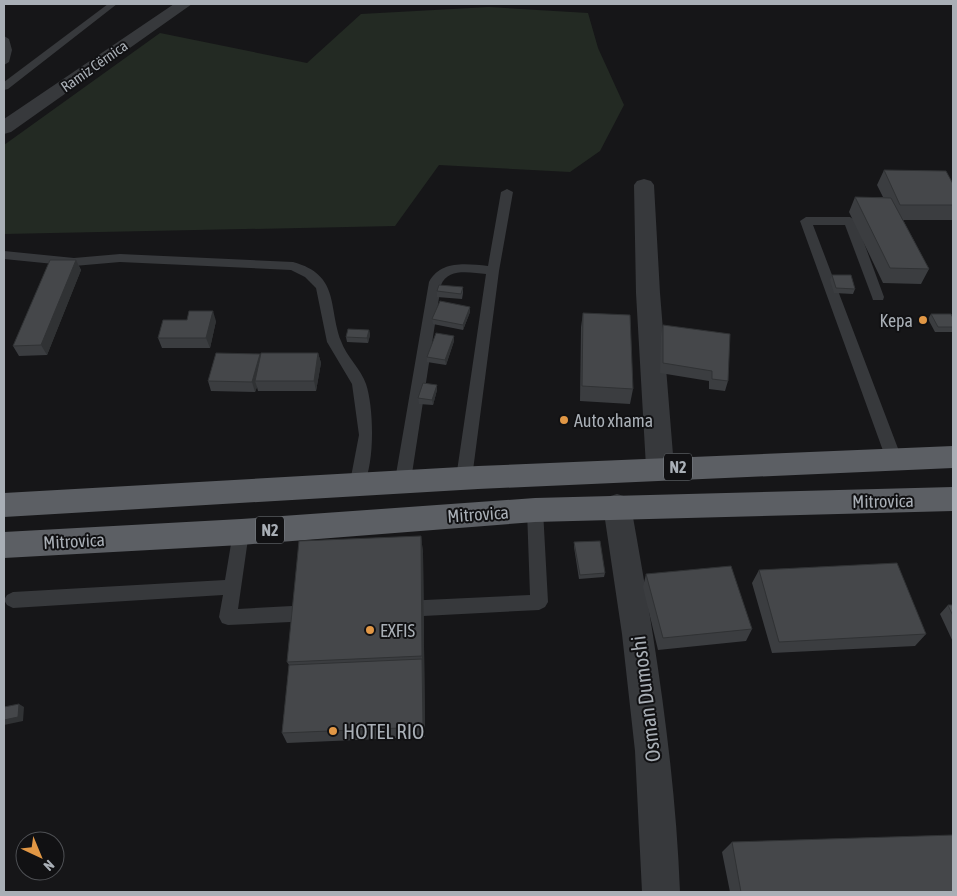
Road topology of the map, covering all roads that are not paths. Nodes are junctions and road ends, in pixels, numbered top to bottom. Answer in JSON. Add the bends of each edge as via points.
{"nodes":[{"id":1,"x":114,"y":4,"type":"edge"},
{"id":2,"x":184,"y":4,"type":"edge"},
{"id":3,"x":4,"y":39,"type":"edge"},
{"id":4,"x":4,"y":62,"type":"edge"},
{"id":5,"x":4,"y":87,"type":"edge"},
{"id":6,"x":4,"y":128,"type":"edge"},
{"id":7,"x":644,"y":185,"type":"dead end"},
{"id":8,"x":507,"y":192,"type":"dead end"},
{"id":9,"x":4,"y":255,"type":"edge"},
{"id":10,"x":493,"y":271,"type":"junction"},
{"id":11,"x":878,"y":298,"type":"dead end"},
{"id":12,"x":953,"y":457,"type":"edge"},
{"id":13,"x":894,"y":459,"type":"junction"},
{"id":14,"x":660,"y":467,"type":"junction"},
{"id":15,"x":464,"y":478,"type":"junction"},
{"id":16,"x":403,"y":480,"type":"junction"},
{"id":17,"x":358,"y":482,"type":"junction"},
{"id":18,"x":953,"y":499,"type":"edge"},
{"id":19,"x":4,"y":505,"type":"edge"},
{"id":20,"x":617,"y":506,"type":"junction"},
{"id":21,"x":535,"y":510,"type":"junction"},
{"id":22,"x":241,"y":532,"type":"junction"},
{"id":23,"x":4,"y":545,"type":"edge"},
{"id":24,"x":233,"y":587,"type":"junction"},
{"id":25,"x":13,"y":600,"type":"dead end"},
{"id":26,"x":384,"y":610,"type":"edge"},
{"id":27,"x":326,"y":612,"type":"edge"},
{"id":28,"x":661,"y":892,"type":"edge"}],
"edges":[{"from":1,"to":5,"type":"lane"},
{"from":2,"to":6,"type":"street","name":"Ramiz Cërnica"},
{"from":3,"to":4,"type":"lane","via":[[7,50]]},
{"from":7,"to":14,"type":"street"},
{"from":8,"to":10,"type":"lane"},
{"from":9,"to":17,"type":"lane","via":[[74,262],[120,258],[294,266],[309,274],[322,286],[334,342],[359,384],[366,435]]},
{"from":10,"to":15,"type":"lane"},
{"from":10,"to":16,"type":"lane","via":[[455,269],[444,272],[437,279]]},
{"from":11,"to":13,"type":"lane","via":[[850,221],[806,221]]},
{"from":12,"to":13,"type":"highway","name":"Mitrovica","number":"N2"},
{"from":13,"to":14,"type":"highway","name":"Mitrovica","number":"N2"},
{"from":14,"to":15,"type":"highway","name":"Mitrovica","number":"N2"},
{"from":15,"to":16,"type":"highway","name":"Mitrovica","number":"N2"},
{"from":16,"to":17,"type":"highway","name":"Mitrovica","number":"N2"},
{"from":17,"to":19,"type":"highway","name":"Mitrovica","number":"N2"},
{"from":18,"to":20,"type":"highway","name":"Mitrovica","number":"N2"},
{"from":20,"to":21,"type":"highway","name":"Mitrovica","number":"N2"},
{"from":20,"to":28,"type":"street","name":"Osman Dumoshi","via":[[653,751]]},
{"from":21,"to":22,"type":"highway","name":"Mitrovica","number":"N2"},
{"from":21,"to":26,"type":"lane","via":[[539,602]]},
{"from":22,"to":23,"type":"highway","name":"Mitrovica","number":"N2"},
{"from":22,"to":24,"type":"lane"},
{"from":24,"to":25,"type":"lane"},
{"from":24,"to":27,"type":"lane","via":[[228,617]]}]}
